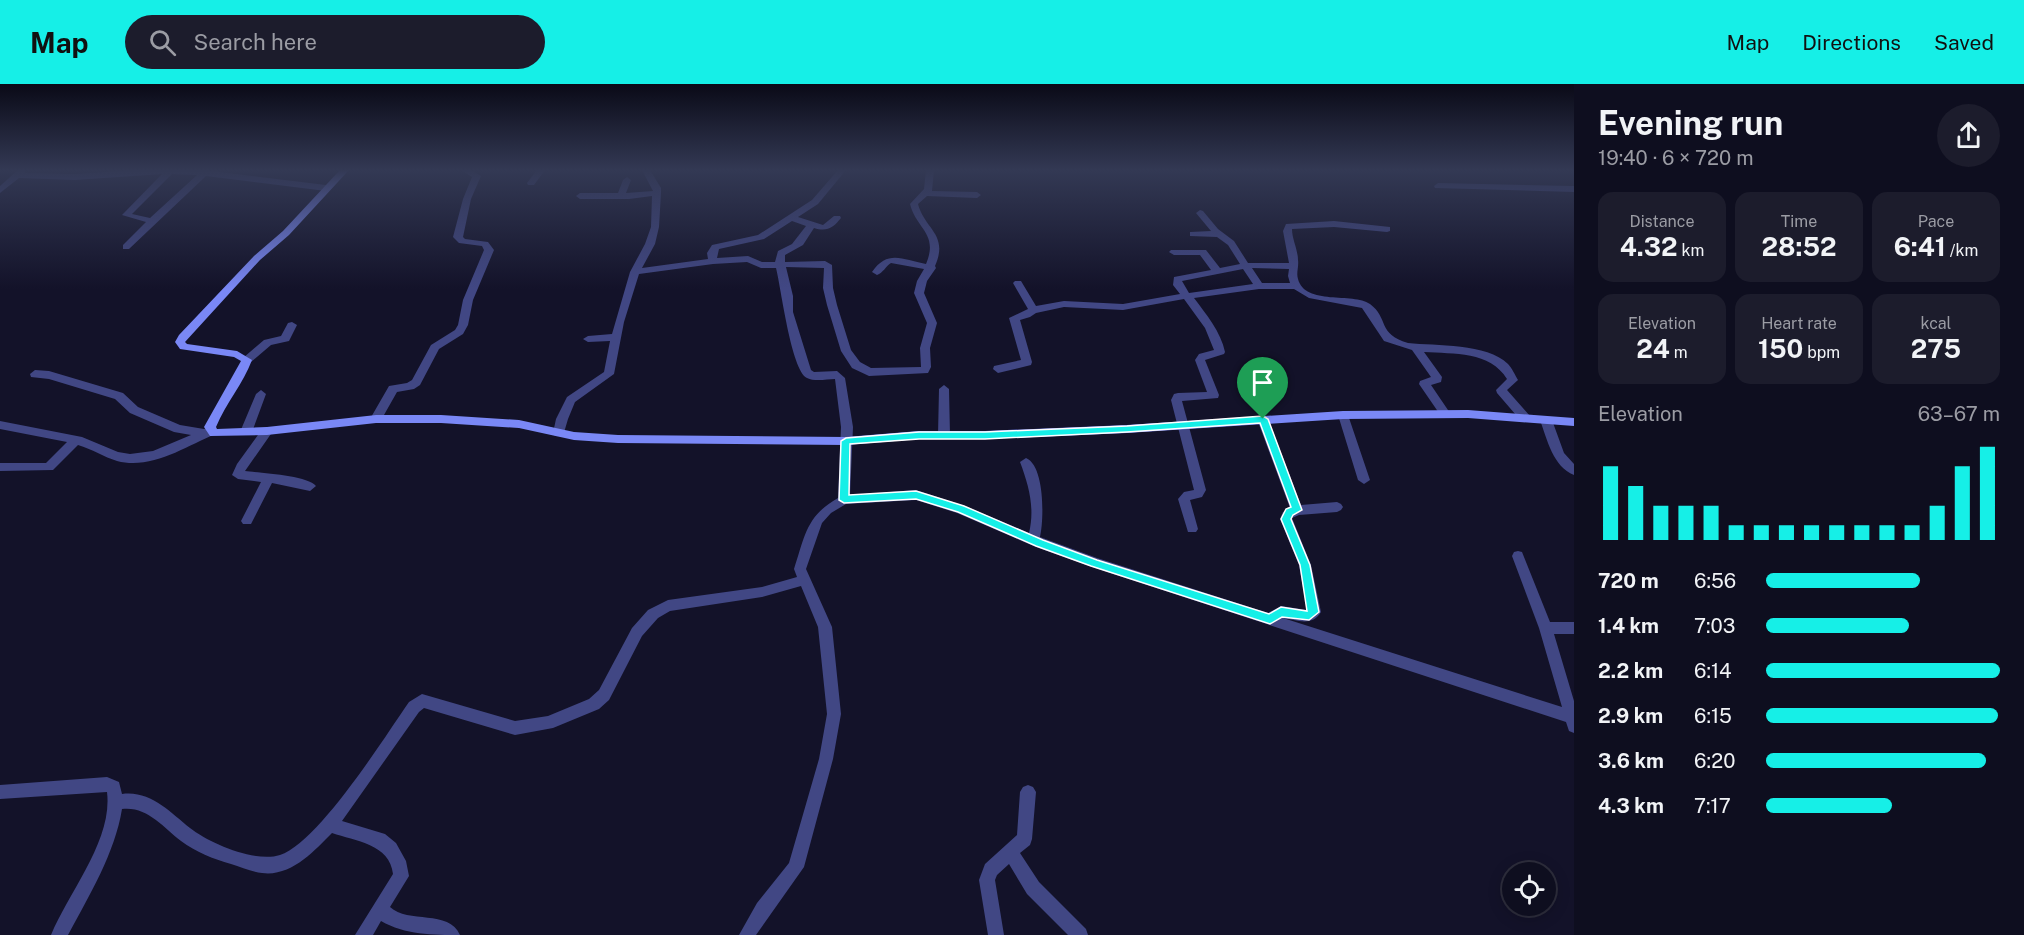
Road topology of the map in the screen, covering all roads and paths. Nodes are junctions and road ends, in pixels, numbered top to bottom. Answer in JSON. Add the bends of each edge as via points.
{"nodes":[{"id":1,"x":131,"y":210,"type":"edge"},
{"id":2,"x":162,"y":210,"type":"edge"},
{"id":3,"x":307,"y":210,"type":"edge"},
{"id":4,"x":465,"y":210,"type":"edge"},
{"id":5,"x":655,"y":210,"type":"edge"},
{"id":6,"x":803,"y":210,"type":"edge"},
{"id":7,"x":916,"y":210,"type":"edge"},
{"id":8,"x":1200,"y":213,"type":"dead end"},
{"id":9,"x":791,"y":218,"type":"junction"},
{"id":10,"x":837,"y":218,"type":"dead end"},
{"id":11,"x":152,"y":221,"type":"junction"},
{"id":12,"x":811,"y":225,"type":"junction"},
{"id":13,"x":1387,"y":229,"type":"dead end"},
{"id":14,"x":1193,"y":234,"type":"dead end"},
{"id":15,"x":1218,"y":234,"type":"junction"},
{"id":16,"x":126,"y":247,"type":"dead end"},
{"id":17,"x":1174,"y":252,"type":"dead end"},
{"id":18,"x":713,"y":261,"type":"junction"},
{"id":19,"x":780,"y":263,"type":"junction"},
{"id":20,"x":1246,"y":265,"type":"junction"},
{"id":21,"x":1294,"y":266,"type":"junction"},
{"id":22,"x":931,"y":268,"type":"junction"},
{"id":23,"x":635,"y":272,"type":"junction"},
{"id":24,"x":877,"y":272,"type":"dead end"},
{"id":25,"x":1218,"y":272,"type":"junction"},
{"id":26,"x":1018,"y":284,"type":"dead end"},
{"id":27,"x":1259,"y":286,"type":"junction"},
{"id":28,"x":1295,"y":286,"type":"junction"},
{"id":29,"x":1187,"y":296,"type":"junction"},
{"id":30,"x":1033,"y":310,"type":"junction"},
{"id":31,"x":292,"y":325,"type":"dead end"},
{"id":32,"x":617,"y":337,"type":"junction"},
{"id":33,"x":588,"y":339,"type":"dead end"},
{"id":34,"x":1416,"y":348,"type":"junction"},
{"id":35,"x":247,"y":360,"type":"junction"},
{"id":36,"x":998,"y":369,"type":"dead end"},
{"id":37,"x":35,"y":374,"type":"dead end"},
{"id":38,"x":944,"y":389,"type":"dead end"},
{"id":39,"x":261,"y":394,"type":"dead end"},
{"id":40,"x":1445,"y":413,"type":"junction"},
{"id":41,"x":1343,"y":415,"type":"junction"},
{"id":42,"x":376,"y":419,"type":"junction"},
{"id":43,"x":1263,"y":419,"type":"junction"},
{"id":44,"x":1526,"y":419,"type":"junction"},
{"id":45,"x":1545,"y":420,"type":"junction"},
{"id":46,"x":1574,"y":422,"type":"edge"},
{"id":47,"x":1183,"y":424,"type":"junction"},
{"id":48,"x":0,"y":425,"type":"edge"},
{"id":49,"x":267,"y":431,"type":"junction"},
{"id":50,"x":208,"y":432,"type":"junction"},
{"id":51,"x":246,"y":432,"type":"junction"},
{"id":52,"x":559,"y":433,"type":"junction"},
{"id":53,"x":944,"y":435,"type":"junction"},
{"id":54,"x":76,"y":440,"type":"junction"},
{"id":55,"x":846,"y":441,"type":"junction"},
{"id":56,"x":1026,"y":462,"type":"dead end"},
{"id":57,"x":0,"y":467,"type":"edge"},
{"id":58,"x":1574,"y":471,"type":"edge"},
{"id":59,"x":269,"y":478,"type":"junction"},
{"id":60,"x":1364,"y":480,"type":"dead end"},
{"id":61,"x":310,"y":486,"type":"dead end"},
{"id":62,"x":844,"y":500,"type":"junction"},
{"id":63,"x":1337,"y":507,"type":"dead end"},
{"id":64,"x":1297,"y":510,"type":"junction"},
{"id":65,"x":246,"y":521,"type":"dead end"},
{"id":66,"x":1192,"y":529,"type":"dead end"},
{"id":67,"x":1033,"y":540,"type":"junction"},
{"id":68,"x":1518,"y":556,"type":"dead end"},
{"id":69,"x":806,"y":584,"type":"junction"},
{"id":70,"x":1270,"y":619,"type":"junction"},
{"id":71,"x":1546,"y":628,"type":"junction"},
{"id":72,"x":1574,"y":628,"type":"edge"},
{"id":73,"x":1573,"y":722,"type":"edge"},
{"id":74,"x":0,"y":792,"type":"edge"},
{"id":75,"x":1028,"y":792,"type":"dead end"},
{"id":76,"x":117,"y":802,"type":"junction"},
{"id":77,"x":330,"y":825,"type":"junction"},
{"id":78,"x":1010,"y":852,"type":"junction"},
{"id":79,"x":380,"y":908,"type":"junction"},
{"id":80,"x":59,"y":935,"type":"edge"},
{"id":81,"x":363,"y":935,"type":"edge"},
{"id":82,"x":452,"y":935,"type":"edge"},
{"id":83,"x":747,"y":935,"type":"edge"},
{"id":84,"x":996,"y":935,"type":"edge"},
{"id":85,"x":1080,"y":935,"type":"edge"}],
"edges":[{"from":1,"to":11,"type":"street","via":[[126,215]]},
{"from":2,"to":11,"type":"street"},
{"from":3,"to":35,"type":"street","via":[[180,342],[189,348],[237,354]]},
{"from":4,"to":42,"type":"street","via":[[459,239],[485,244],[489,250],[468,300],[463,325],[455,336],[435,346],[416,382],[393,389]]},
{"from":5,"to":23,"type":"street","via":[[653,236]]},
{"from":6,"to":9,"type":"street"},
{"from":7,"to":22,"type":"street","via":[[934,239]]},
{"from":8,"to":15,"type":"street"},
{"from":9,"to":12,"type":"street"},
{"from":9,"to":18,"type":"street","via":[[761,237],[716,248]]},
{"from":10,"to":12,"type":"street","via":[[826,228]]},
{"from":11,"to":16,"type":"street"},
{"from":12,"to":19,"type":"street","via":[[803,241],[781,253]]},
{"from":13,"to":21,"type":"street","via":[[1334,224],[1289,226]]},
{"from":14,"to":15,"type":"street"},
{"from":15,"to":20,"type":"street","via":[[1231,243]]},
{"from":17,"to":25,"type":"street","via":[[1203,252]]},
{"from":18,"to":19,"type":"street","via":[[748,259],[761,265]]},
{"from":18,"to":23,"type":"street"},
{"from":19,"to":22,"type":"street","via":[[829,267],[828,288],[846,351],[856,365],[868,372],[926,368],[925,348],[932,323],[919,292],[920,283]]},
{"from":19,"to":55,"type":"street","via":[[788,312],[806,372],[840,378]]},
{"from":20,"to":21,"type":"street"},
{"from":20,"to":25,"type":"street"},
{"from":20,"to":27,"type":"street"},
{"from":21,"to":28,"type":"street"},
{"from":22,"to":24,"type":"street","via":[[890,261]]},
{"from":23,"to":32,"type":"street"},
{"from":25,"to":29,"type":"street","via":[[1177,279]]},
{"from":26,"to":30,"type":"street"},
{"from":27,"to":28,"type":"street"},
{"from":27,"to":29,"type":"street"},
{"from":28,"to":34,"type":"street","via":[[1307,294],[1365,305],[1388,339]]},
{"from":29,"to":30,"type":"street","via":[[1130,307],[1064,304]]},
{"from":29,"to":47,"type":"street","via":[[1221,349],[1200,360],[1214,395],[1176,398]]},
{"from":30,"to":36,"type":"street","via":[[1014,318],[1028,362]]},
{"from":31,"to":35,"type":"street","via":[[285,339],[268,342]]},
{"from":32,"to":33,"type":"street"},
{"from":32,"to":52,"type":"street","via":[[609,374],[572,400]]},
{"from":34,"to":40,"type":"street","via":[[1437,377],[1424,384]]},
{"from":34,"to":44,"type":"street","via":[[1494,358],[1513,380],[1501,390]]},
{"from":35,"to":50,"type":"street","via":[[218,407]]},
{"from":37,"to":50,"type":"street","via":[[119,396],[134,410],[178,429]]},
{"from":38,"to":53,"type":"street"},
{"from":39,"to":51,"type":"street"},
{"from":40,"to":41,"type":"street"},
{"from":40,"to":44,"type":"street"},
{"from":41,"to":43,"type":"street"},
{"from":41,"to":60,"type":"street"},
{"from":42,"to":49,"type":"street"},
{"from":42,"to":52,"type":"street","via":[[504,423]]},
{"from":43,"to":47,"type":"street"},
{"from":43,"to":64,"type":"street"},
{"from":44,"to":45,"type":"street"},
{"from":45,"to":46,"type":"street"},
{"from":45,"to":58,"type":"street","via":[[1560,455]]},
{"from":47,"to":53,"type":"street"},
{"from":47,"to":66,"type":"street","via":[[1200,489],[1198,494],[1184,499]]},
{"from":48,"to":54,"type":"street"},
{"from":49,"to":51,"type":"street"},
{"from":49,"to":59,"type":"street","via":[[236,472]]},
{"from":50,"to":51,"type":"street"},
{"from":50,"to":54,"type":"street","via":[[139,459],[116,456]]},
{"from":52,"to":55,"type":"street","via":[[618,439]]},
{"from":53,"to":55,"type":"street"},
{"from":54,"to":57,"type":"street","via":[[49,466]]},
{"from":55,"to":62,"type":"street"},
{"from":56,"to":67,"type":"street","via":[[1038,496]]},
{"from":59,"to":61,"type":"street"},
{"from":59,"to":65,"type":"street"},
{"from":62,"to":67,"type":"street","via":[[916,495],[961,509]]},
{"from":62,"to":69,"type":"street","via":[[817,521],[801,564]]},
{"from":63,"to":64,"type":"street"},
{"from":64,"to":70,"type":"street","via":[[1286,519],[1305,565],[1314,612],[1309,616],[1281,612]]},
{"from":67,"to":70,"type":"street"},
{"from":68,"to":71,"type":"street"},
{"from":69,"to":77,"type":"street","via":[[676,604],[653,614],[637,632],[604,695],[588,707],[548,723],[515,728],[426,701],[414,707]]},
{"from":69,"to":83,"type":"street","via":[[825,627],[834,707],[826,759],[796,867]]},
{"from":70,"to":73,"type":"street"},
{"from":71,"to":72,"type":"street"},
{"from":71,"to":73,"type":"street"},
{"from":74,"to":76,"type":"street","via":[[108,784],[114,787]]},
{"from":75,"to":78,"type":"street","via":[[1024,839]]},
{"from":76,"to":77,"type":"street","via":[[136,800],[146,804],[197,843],[270,866],[300,853]]},
{"from":76,"to":80,"type":"street","via":[[92,873]]},
{"from":77,"to":79,"type":"street","via":[[379,840],[390,849],[401,876]]},
{"from":78,"to":84,"type":"street","via":[[991,870],[987,880]]},
{"from":78,"to":85,"type":"street","via":[[1033,888]]},
{"from":79,"to":81,"type":"street"},
{"from":79,"to":82,"type":"street","via":[[390,919],[440,928]]}]}
